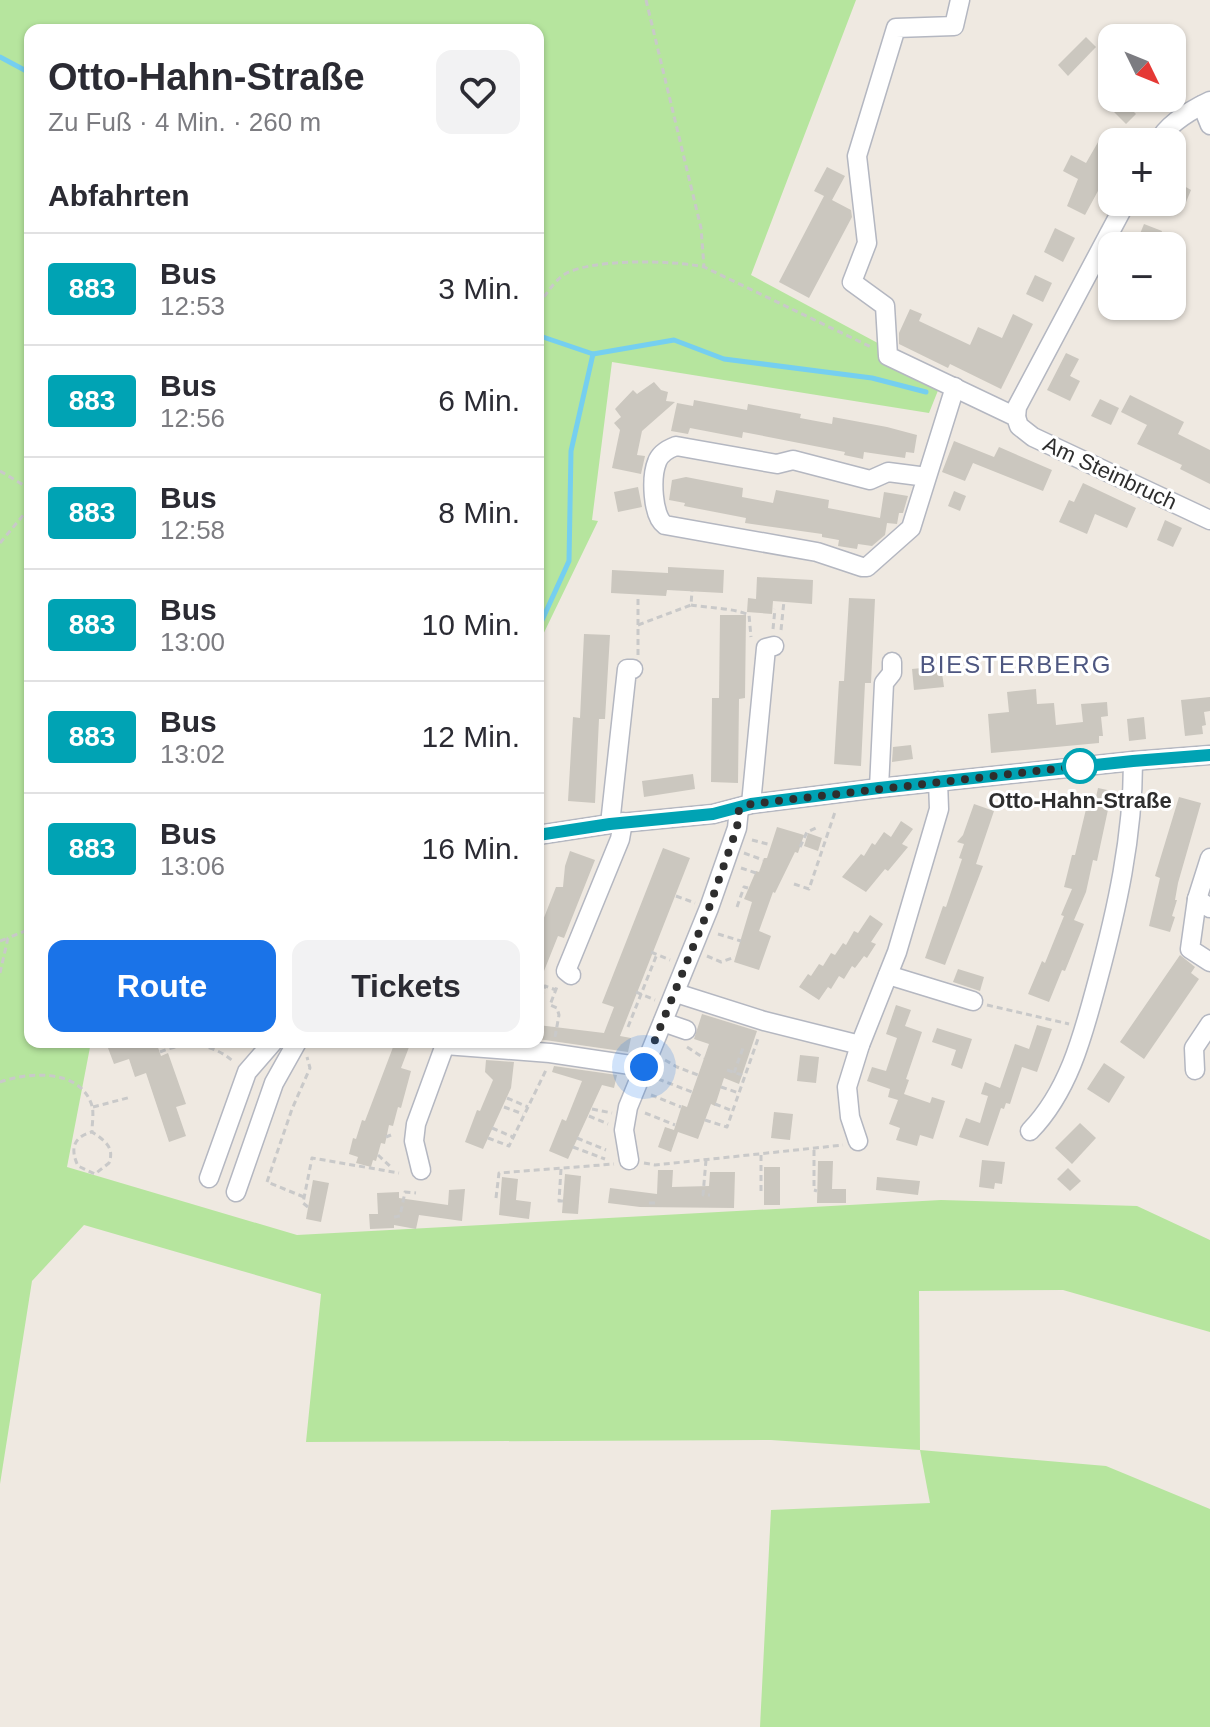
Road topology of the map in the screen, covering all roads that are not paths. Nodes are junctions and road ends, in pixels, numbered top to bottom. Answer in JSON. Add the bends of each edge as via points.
{"nodes":[{"id":1,"x":960,"y":0,"type":"edge"},
{"id":2,"x":1206,"y":103,"type":"edge"},
{"id":3,"x":1210,"y":125,"type":"edge"},
{"id":4,"x":1169,"y":128,"type":"edge"},
{"id":5,"x":1119,"y":216,"type":"edge"},
{"id":6,"x":955,"y":387,"type":"junction"},
{"id":7,"x":1016,"y":417,"type":"junction"},
{"id":8,"x":927,"y":477,"type":"junction"},
{"id":9,"x":1210,"y":520,"type":"edge"},
{"id":10,"x":774,"y":642,"type":"road end"},
{"id":11,"x":892,"y":667,"type":"dead end"},
{"id":12,"x":633,"y":669,"type":"road end"},
{"id":13,"x":1210,"y":755,"type":"edge"},
{"id":14,"x":1133,"y":761,"type":"junction"},
{"id":15,"x":938,"y":781,"type":"junction"},
{"id":16,"x":879,"y":788,"type":"junction"},
{"id":17,"x":745,"y":806,"type":"junction"},
{"id":18,"x":616,"y":823,"type":"junction"},
{"id":19,"x":544,"y":834,"type":"edge"},
{"id":20,"x":1210,"y":858,"type":"edge"},
{"id":21,"x":1204,"y":904,"type":"edge"},
{"id":22,"x":1210,"y":962,"type":"edge"},
{"id":23,"x":568,"y":973,"type":"road end"},
{"id":24,"x":888,"y":975,"type":"junction"},
{"id":25,"x":668,"y":998,"type":"junction"},
{"id":26,"x":973,"y":1001,"type":"road end"},
{"id":27,"x":663,"y":1022,"type":"junction"},
{"id":28,"x":1210,"y":1024,"type":"edge"},
{"id":29,"x":686,"y":1030,"type":"dead end"},
{"id":30,"x":860,"y":1045,"type":"junction"},
{"id":31,"x":268,"y":1048,"type":"edge"},
{"id":32,"x":444,"y":1048,"type":"edge"},
{"id":33,"x":492,"y":1048,"type":"edge"},
{"id":34,"x":302,"y":1049,"type":"edge"},
{"id":35,"x":651,"y":1067,"type":"junction"},
{"id":36,"x":1195,"y":1070,"type":"dead end"},
{"id":37,"x":1030,"y":1131,"type":"dead end"},
{"id":38,"x":858,"y":1141,"type":"road end"},
{"id":39,"x":629,"y":1160,"type":"road end"},
{"id":40,"x":421,"y":1170,"type":"dead end"},
{"id":41,"x":209,"y":1178,"type":"dead end"},
{"id":42,"x":236,"y":1192,"type":"dead end"}],
"edges":[{"from":1,"to":6,"type":"street","name":"Am Steinbruch","via":[[954,26],[896,28],[857,156],[867,243],[852,282],[885,306],[888,356]]},
{"from":2,"to":3,"type":"street"},
{"from":2,"to":4,"type":"street"},
{"from":5,"to":7,"type":"street"},
{"from":6,"to":7,"type":"street","name":"Am Steinbruch"},
{"from":6,"to":8,"type":"street"},
{"from":7,"to":9,"type":"street","name":"Am Steinbruch","via":[[1033,437]]},
{"from":8,"to":8,"type":"street","via":[[911,528],[862,567],[817,552],[665,525],[654,507],[656,463],[676,446],[777,464],[793,460],[870,480],[888,472]]},
{"from":10,"to":17,"type":"street","via":[[766,648]]},
{"from":11,"to":16,"type":"street","via":[[884,683]]},
{"from":12,"to":18,"type":"street","via":[[627,669]]},
{"from":13,"to":14,"type":"street"},
{"from":14,"to":15,"type":"street"},
{"from":14,"to":37,"type":"street","via":[[1128,853],[1085,1028],[1062,1089]]},
{"from":15,"to":16,"type":"street"},
{"from":15,"to":24,"type":"street","via":[[939,809]]},
{"from":16,"to":17,"type":"street"},
{"from":17,"to":18,"type":"street"},
{"from":17,"to":25,"type":"street"},
{"from":18,"to":19,"type":"street"},
{"from":18,"to":23,"type":"street","via":[[620,839]]},
{"from":20,"to":21,"type":"street"},
{"from":21,"to":22,"type":"street","via":[[1190,949]]},
{"from":24,"to":26,"type":"street"},
{"from":24,"to":30,"type":"street"},
{"from":25,"to":27,"type":"street"},
{"from":25,"to":30,"type":"street"},
{"from":27,"to":29,"type":"street"},
{"from":27,"to":35,"type":"street"},
{"from":28,"to":36,"type":"street","via":[[1194,1048]]},
{"from":30,"to":38,"type":"street","via":[[847,1087]]},
{"from":31,"to":41,"type":"street","via":[[247,1072]]},
{"from":32,"to":40,"type":"street","via":[[416,1124]]},
{"from":33,"to":35,"type":"street"},
{"from":34,"to":42,"type":"street","via":[[274,1083]]},
{"from":35,"to":39,"type":"street","via":[[626,1114]]}]}
